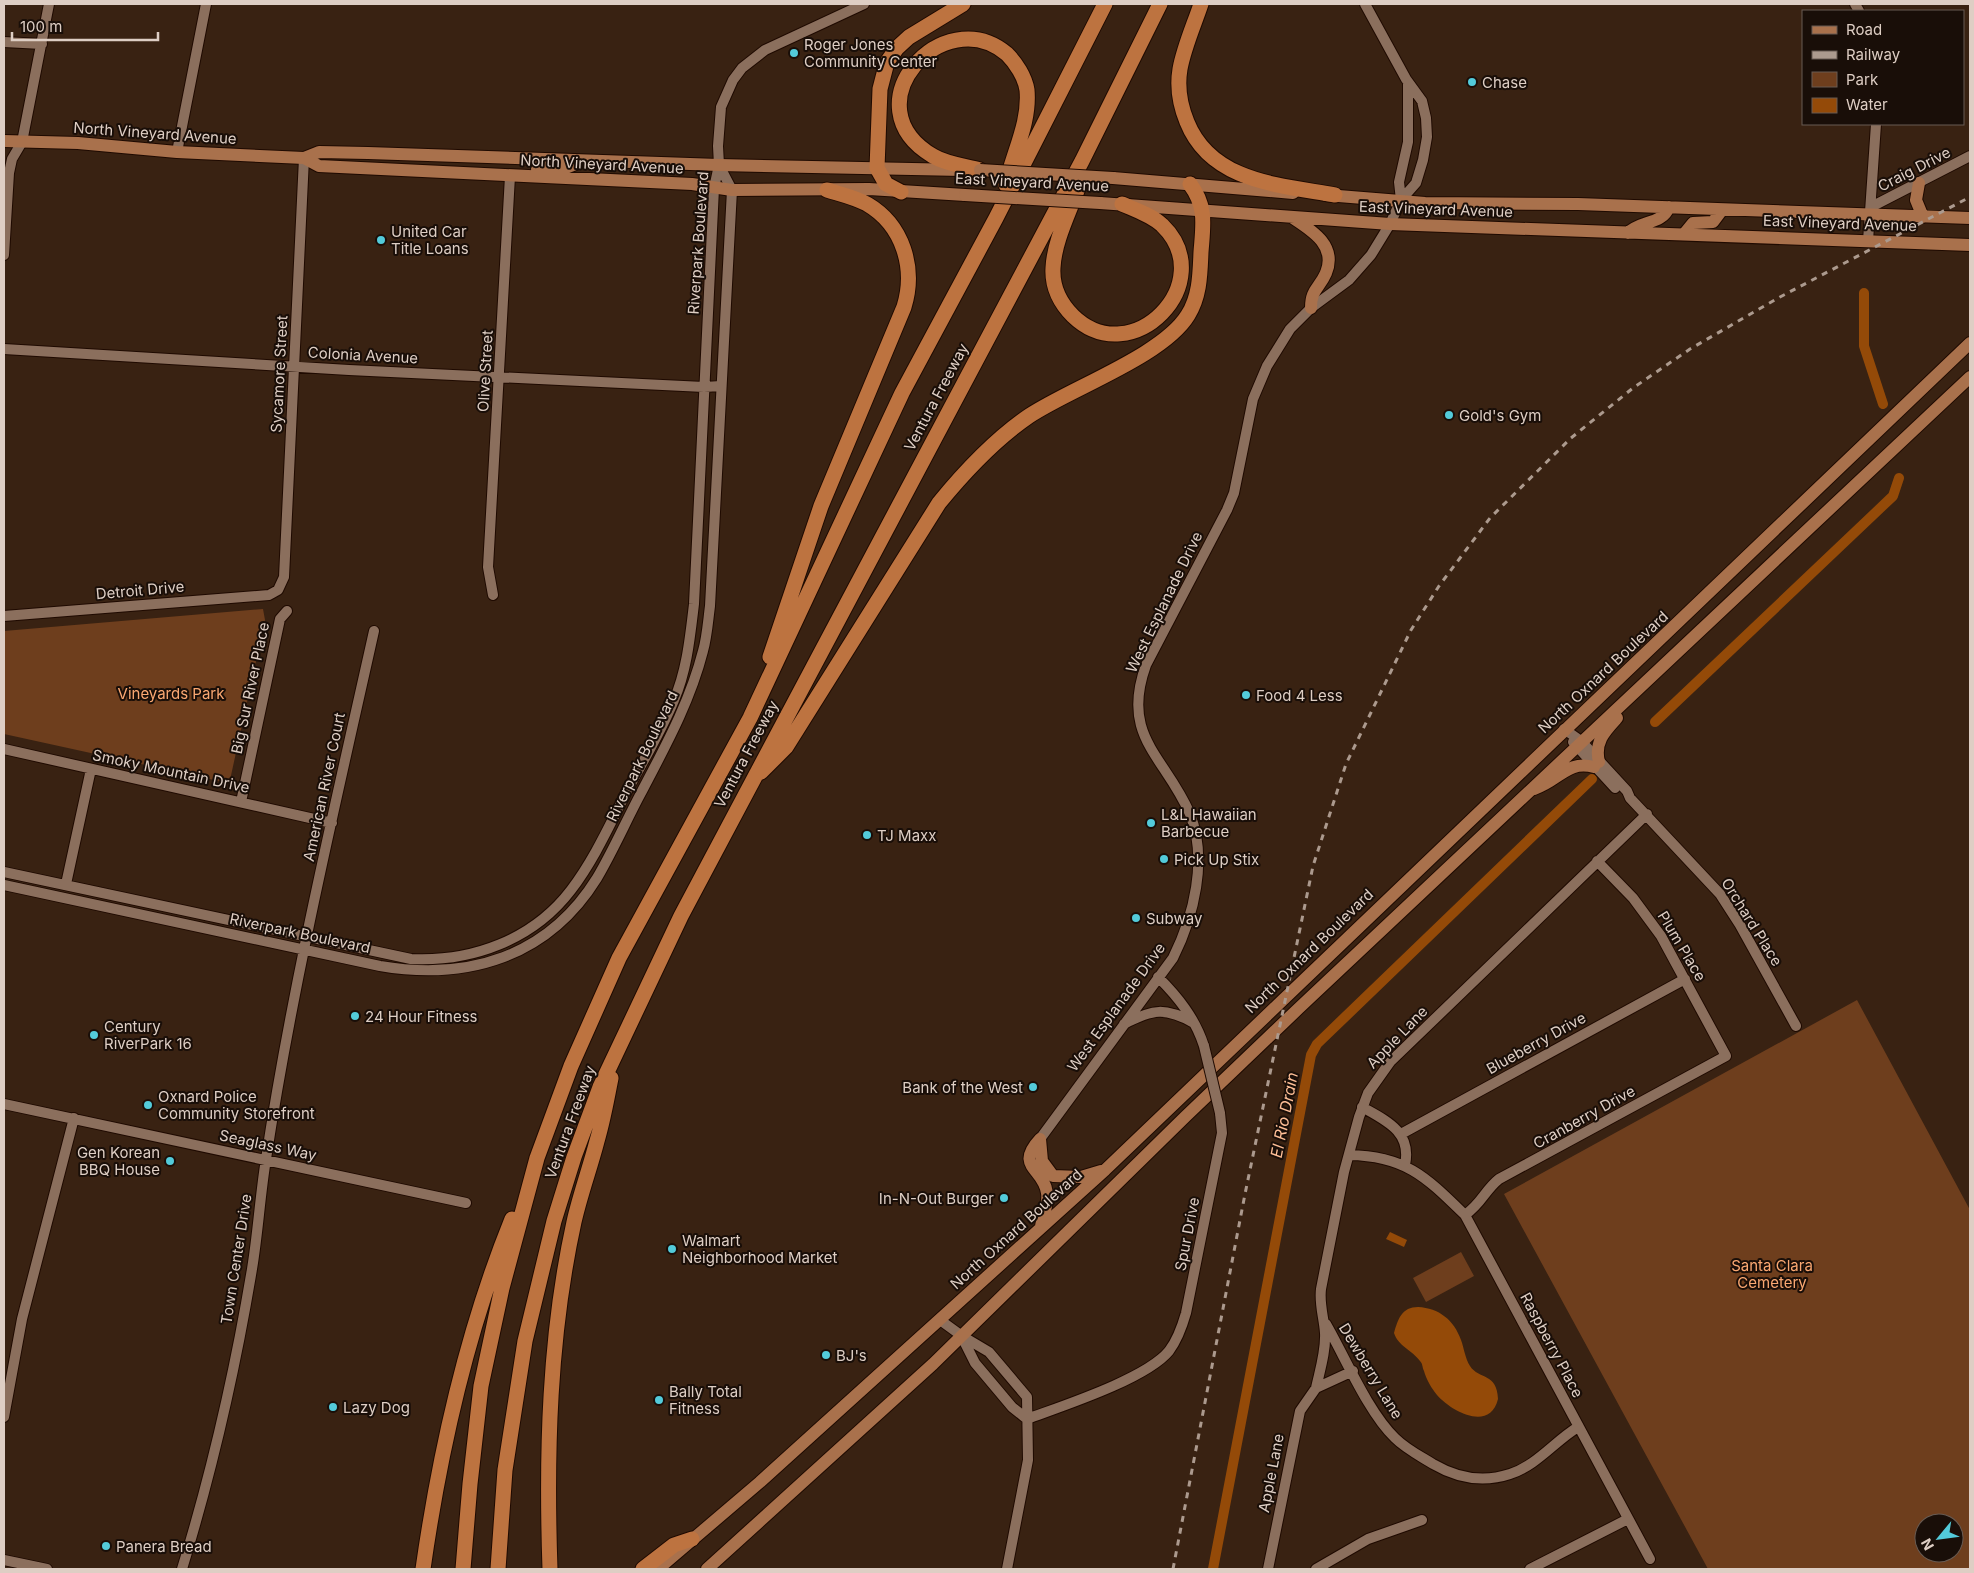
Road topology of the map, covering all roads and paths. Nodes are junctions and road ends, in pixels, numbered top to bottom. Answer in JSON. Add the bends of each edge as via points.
{"nodes":[{"id":1,"x":49,"y":4,"type":"edge"},
{"id":2,"x":206,"y":4,"type":"edge"},
{"id":3,"x":864,"y":4,"type":"edge"},
{"id":4,"x":963,"y":4,"type":"edge"},
{"id":5,"x":1105,"y":4,"type":"edge"},
{"id":6,"x":1160,"y":4,"type":"edge"},
{"id":7,"x":1201,"y":4,"type":"edge"},
{"id":8,"x":1365,"y":4,"type":"edge"},
{"id":9,"x":4,"y":42,"type":"edge"},
{"id":10,"x":42,"y":44,"type":"junction"},
{"id":11,"x":1408,"y":82,"type":"junction"},
{"id":12,"x":1876,"y":125,"type":"edge"},
{"id":13,"x":4,"y":141,"type":"edge"},
{"id":14,"x":22,"y":142,"type":"junction"},
{"id":15,"x":177,"y":152,"type":"junction"},
{"id":16,"x":1970,"y":156,"type":"edge"},
{"id":17,"x":304,"y":158,"type":"junction"},
{"id":18,"x":585,"y":160,"type":"junction"},
{"id":19,"x":1082,"y":161,"type":"junction"},
{"id":20,"x":719,"y":165,"type":"junction"},
{"id":21,"x":877,"y":168,"type":"junction"},
{"id":22,"x":980,"y":170,"type":"junction"},
{"id":23,"x":510,"y":176,"type":"junction"},
{"id":24,"x":1919,"y":183,"type":"junction"},
{"id":25,"x":1190,"y":184,"type":"junction"},
{"id":26,"x":714,"y":188,"type":"junction"},
{"id":27,"x":732,"y":190,"type":"junction"},
{"id":28,"x":827,"y":190,"type":"junction"},
{"id":29,"x":901,"y":192,"type":"junction"},
{"id":30,"x":1336,"y":196,"type":"junction"},
{"id":31,"x":1405,"y":201,"type":"junction"},
{"id":32,"x":1122,"y":204,"type":"junction"},
{"id":33,"x":1001,"y":206,"type":"junction"},
{"id":34,"x":1669,"y":207,"type":"junction"},
{"id":35,"x":1203,"y":209,"type":"junction"},
{"id":36,"x":1722,"y":210,"type":"junction"},
{"id":37,"x":1870,"y":211,"type":"junction"},
{"id":38,"x":1923,"y":216,"type":"junction"},
{"id":39,"x":1293,"y":218,"type":"junction"},
{"id":40,"x":1970,"y":218,"type":"edge"},
{"id":41,"x":1390,"y":224,"type":"junction"},
{"id":42,"x":1628,"y":233,"type":"junction"},
{"id":43,"x":1684,"y":234,"type":"junction"},
{"id":44,"x":1868,"y":241,"type":"junction"},
{"id":45,"x":1970,"y":244,"type":"edge"},
{"id":46,"x":4,"y":255,"type":"edge"},
{"id":47,"x":1311,"y":308,"type":"junction"},
{"id":48,"x":1970,"y":342,"type":"edge"},
{"id":49,"x":4,"y":349,"type":"edge"},
{"id":50,"x":294,"y":366,"type":"junction"},
{"id":51,"x":499,"y":377,"type":"junction"},
{"id":52,"x":1970,"y":377,"type":"edge"},
{"id":53,"x":721,"y":386,"type":"junction"},
{"id":54,"x":704,"y":387,"type":"junction"},
{"id":55,"x":278,"y":590,"type":"joint"},
{"id":56,"x":493,"y":595,"type":"dead end"},
{"id":57,"x":286,"y":611,"type":"dead end"},
{"id":58,"x":4,"y":616,"type":"edge"},
{"id":59,"x":374,"y":631,"type":"dead end"},
{"id":60,"x":1672,"y":659,"type":"junction"},
{"id":61,"x":750,"y":718,"type":"junction"},
{"id":62,"x":1564,"y":729,"type":"junction"},
{"id":63,"x":1578,"y":744,"type":"junction"},
{"id":64,"x":4,"y":749,"type":"edge"},
{"id":65,"x":1597,"y":764,"type":"junction"},
{"id":66,"x":91,"y":769,"type":"junction"},
{"id":67,"x":750,"y":783,"type":"junction"},
{"id":68,"x":1527,"y":791,"type":"junction"},
{"id":69,"x":241,"y":802,"type":"junction"},
{"id":70,"x":1647,"y":814,"type":"junction"},
{"id":71,"x":332,"y":823,"type":"junction"},
{"id":72,"x":1596,"y":861,"type":"junction"},
{"id":73,"x":4,"y":872,"type":"edge"},
{"id":74,"x":66,"y":884,"type":"junction"},
{"id":75,"x":4,"y":885,"type":"edge"},
{"id":76,"x":308,"y":938,"type":"junction"},
{"id":77,"x":305,"y":949,"type":"junction"},
{"id":78,"x":1158,"y":976,"type":"junction"},
{"id":79,"x":1685,"y":979,"type":"junction"},
{"id":80,"x":1195,"y":1023,"type":"junction"},
{"id":81,"x":1122,"y":1025,"type":"junction"},
{"id":82,"x":1796,"y":1026,"type":"dead end"},
{"id":83,"x":620,"y":1040,"type":"junction"},
{"id":84,"x":1726,"y":1056,"type":"joint"},
{"id":85,"x":4,"y":1104,"type":"edge"},
{"id":86,"x":1362,"y":1107,"type":"junction"},
{"id":87,"x":74,"y":1118,"type":"junction"},
{"id":88,"x":1401,"y":1134,"type":"junction"},
{"id":89,"x":1040,"y":1139,"type":"junction"},
{"id":90,"x":1349,"y":1155,"type":"junction"},
{"id":91,"x":537,"y":1158,"type":"junction"},
{"id":92,"x":266,"y":1159,"type":"junction"},
{"id":93,"x":1405,"y":1165,"type":"junction"},
{"id":94,"x":1105,"y":1170,"type":"junction"},
{"id":95,"x":466,"y":1203,"type":"dead end"},
{"id":96,"x":1466,"y":1215,"type":"junction"},
{"id":97,"x":1041,"y":1228,"type":"junction"},
{"id":98,"x":1323,"y":1318,"type":"junction"},
{"id":99,"x":940,"y":1320,"type":"junction"},
{"id":100,"x":962,"y":1336,"type":"junction"},
{"id":101,"x":1353,"y":1371,"type":"junction"},
{"id":102,"x":1316,"y":1388,"type":"junction"},
{"id":103,"x":4,"y":1417,"type":"edge"},
{"id":104,"x":1027,"y":1419,"type":"junction"},
{"id":105,"x":1578,"y":1427,"type":"junction"},
{"id":106,"x":1628,"y":1519,"type":"junction"},
{"id":107,"x":1422,"y":1520,"type":"dead end"},
{"id":108,"x":692,"y":1539,"type":"junction"},
{"id":109,"x":1650,"y":1559,"type":"dead end"},
{"id":110,"x":4,"y":1560,"type":"edge"},
{"id":111,"x":47,"y":1569,"type":"edge"},
{"id":112,"x":182,"y":1569,"type":"edge"},
{"id":113,"x":423,"y":1569,"type":"edge"},
{"id":114,"x":463,"y":1569,"type":"edge"},
{"id":115,"x":498,"y":1569,"type":"edge"},
{"id":116,"x":552,"y":1569,"type":"edge"},
{"id":117,"x":643,"y":1569,"type":"edge"},
{"id":118,"x":658,"y":1569,"type":"edge"},
{"id":119,"x":707,"y":1569,"type":"edge"},
{"id":120,"x":1007,"y":1569,"type":"edge"},
{"id":121,"x":1268,"y":1569,"type":"edge"},
{"id":122,"x":1316,"y":1569,"type":"edge"},
{"id":123,"x":1530,"y":1569,"type":"edge"}],
"edges":[{"from":1,"to":10,"type":"street"},
{"from":2,"to":15,"type":"street"},
{"from":3,"to":20,"type":"street","via":[[764,50],[742,68],[732,80],[721,108]]},
{"from":4,"to":21,"type":"highway","via":[[909,37],[887,62],[880,89]]},
{"from":5,"to":33,"type":"highway","name":"Ventura Freeway"},
{"from":6,"to":19,"type":"highway","name":"Ventura Freeway"},
{"from":7,"to":30,"type":"highway","via":[[1184,54],[1179,84],[1183,112],[1200,147],[1222,166],[1254,180]]},
{"from":8,"to":11,"type":"street"},
{"from":9,"to":10,"type":"street"},
{"from":10,"to":14,"type":"street"},
{"from":11,"to":31,"type":"street","via":[[1408,142],[1399,182]]},
{"from":11,"to":31,"type":"street","via":[[1422,101],[1427,137],[1416,183]]},
{"from":12,"to":37,"type":"street"},
{"from":13,"to":14,"type":"main road","name":"North Vineyard Avenue"},
{"from":14,"to":15,"type":"main road","name":"North Vineyard Avenue","via":[[78,143]]},
{"from":14,"to":46,"type":"street","via":[[12,159],[9,173]]},
{"from":15,"to":17,"type":"main road","name":"North Vineyard Avenue"},
{"from":16,"to":24,"type":"street","name":"Craig Drive"},
{"from":17,"to":18,"type":"main road","name":"North Vineyard Avenue","via":[[319,152],[368,152]]},
{"from":17,"to":23,"type":"main road","name":"North Vineyard Avenue","via":[[319,166]]},
{"from":17,"to":50,"type":"street","name":"Sycamore Street"},
{"from":18,"to":20,"type":"main road","name":"North Vineyard Avenue"},
{"from":18,"to":23,"type":"main road","via":[[561,170],[515,171]]},
{"from":19,"to":32,"type":"highway","via":[[1080,184],[1054,258],[1054,281],[1062,302],[1076,319],[1110,333],[1133,331],[1159,317],[1173,300],[1181,272],[1178,250],[1168,231],[1151,217]]},
{"from":19,"to":67,"type":"highway","name":"Ventura Freeway"},
{"from":20,"to":21,"type":"main road","name":"North Vineyard Avenue"},
{"from":20,"to":26,"type":"street","name":"Riverpark Boulevard"},
{"from":20,"to":27,"type":"street","name":"Riverpark Boulevard"},
{"from":21,"to":22,"type":"main road","name":"East Vineyard Avenue"},
{"from":21,"to":29,"type":"highway","via":[[886,184]]},
{"from":22,"to":25,"type":"main road","name":"East Vineyard Avenue","bridge":true},
{"from":22,"to":33,"type":"highway","via":[[934,157],[917,144],[900,113],[899,96],[910,65],[933,45],[949,39],[967,37],[983,40],[1002,49],[1016,63],[1027,87],[1028,110],[1011,159]]},
{"from":23,"to":26,"type":"main road","name":"North Vineyard Avenue","via":[[692,184]]},
{"from":23,"to":51,"type":"street","name":"Olive Street"},
{"from":24,"to":37,"type":"street","name":"Craig Drive"},
{"from":24,"to":38,"type":"main road","via":[[1916,200]]},
{"from":25,"to":30,"type":"main road","name":"East Vineyard Avenue"},
{"from":25,"to":35,"type":"highway"},
{"from":26,"to":27,"type":"main road","name":"North Vineyard Avenue"},
{"from":26,"to":54,"type":"street","name":"Riverpark Boulevard"},
{"from":27,"to":28,"type":"main road","name":"North Vineyard Avenue"},
{"from":27,"to":53,"type":"street","name":"Riverpark Boulevard"},
{"from":28,"to":29,"type":"main road","name":"North Vineyard Avenue"},
{"from":28,"to":61,"type":"highway","via":[[867,204],[892,226],[907,256],[908,296],[821,506]]},
{"from":29,"to":32,"type":"main road","name":"East Vineyard Avenue","bridge":true},
{"from":30,"to":31,"type":"main road","name":"East Vineyard Avenue"},
{"from":31,"to":34,"type":"main road","name":"East Vineyard Avenue"},
{"from":31,"to":41,"type":"street","name":"West Esplanade Drive"},
{"from":32,"to":35,"type":"main road","name":"East Vineyard Avenue"},
{"from":33,"to":61,"type":"highway","name":"Ventura Freeway","via":[[902,393]]},
{"from":34,"to":36,"type":"main road","name":"East Vineyard Avenue"},
{"from":34,"to":42,"type":"main road","via":[[1658,220],[1640,224]]},
{"from":35,"to":39,"type":"main road","name":"East Vineyard Avenue"},
{"from":35,"to":67,"type":"highway","via":[[1200,281],[1192,307],[1180,325],[1150,349],[1027,418],[963,474],[939,503],[786,747]]},
{"from":36,"to":37,"type":"main road","name":"East Vineyard Avenue"},
{"from":36,"to":43,"type":"main road","via":[[1713,222],[1693,223]]},
{"from":37,"to":38,"type":"main road","name":"East Vineyard Avenue"},
{"from":37,"to":44,"type":"street"},
{"from":38,"to":40,"type":"main road","name":"East Vineyard Avenue"},
{"from":39,"to":41,"type":"main road","name":"East Vineyard Avenue"},
{"from":39,"to":47,"type":"main road","via":[[1322,239],[1329,259],[1326,273],[1311,294]]},
{"from":41,"to":42,"type":"main road","name":"East Vineyard Avenue"},
{"from":41,"to":47,"type":"street","name":"West Esplanade Drive","via":[[1371,255],[1349,280]]},
{"from":42,"to":43,"type":"main road","name":"East Vineyard Avenue"},
{"from":43,"to":44,"type":"main road","name":"East Vineyard Avenue"},
{"from":44,"to":45,"type":"main road","name":"East Vineyard Avenue"},
{"from":47,"to":78,"type":"street","name":"West Esplanade Drive","via":[[1290,329],[1259,382],[1227,510],[1146,665],[1138,691],[1141,730],[1190,815],[1198,854],[1197,877],[1184,934],[1173,958]]},
{"from":48,"to":62,"type":"main road","name":"North Oxnard Boulevard"},
{"from":49,"to":50,"type":"street","name":"Colonia Avenue"},
{"from":50,"to":51,"type":"street","name":"Colonia Avenue"},
{"from":50,"to":55,"type":"street","name":"Sycamore Street","via":[[284,577]]},
{"from":51,"to":54,"type":"street","name":"Colonia Avenue"},
{"from":51,"to":56,"type":"street","name":"Olive Street","via":[[488,567]]},
{"from":52,"to":60,"type":"main road"},
{"from":53,"to":54,"type":"street","name":"Colonia Avenue"},
{"from":53,"to":77,"type":"street","name":"Riverpark Boulevard","via":[[710,606],[703,650],[690,693],[670,738],[596,878],[576,906],[533,942],[491,962],[445,972],[402,970]]},
{"from":54,"to":76,"type":"street","name":"Riverpark Boulevard","via":[[694,604],[688,654],[675,699],[659,733],[572,890],[559,905],[526,931],[486,950],[459,958],[411,960]]},
{"from":55,"to":58,"type":"street","name":"Detroit Drive","via":[[269,595]]},
{"from":57,"to":69,"type":"street","name":"Big Sur River Place","via":[[280,619]]},
{"from":59,"to":71,"type":"street","name":"American River Court"},
{"from":60,"to":63,"type":"main road"},
{"from":60,"to":65,"type":"main road","via":[[1601,736]]},
{"from":61,"to":91,"type":"highway","name":"Ventura Freeway","via":[[619,958],[571,1066]]},
{"from":62,"to":63,"type":"street","name":"Orchard Place"},
{"from":62,"to":94,"type":"main road","name":"North Oxnard Boulevard"},
{"from":63,"to":65,"type":"street","name":"Orchard Place"},
{"from":63,"to":68,"type":"main road"},
{"from":64,"to":66,"type":"street","name":"Smoky Mountain Drive"},
{"from":65,"to":68,"type":"main road","via":[[1578,764],[1545,785]]},
{"from":65,"to":70,"type":"street","name":"Orchard Place"},
{"from":66,"to":69,"type":"street","name":"Smoky Mountain Drive"},
{"from":66,"to":74,"type":"street"},
{"from":67,"to":83,"type":"highway","name":"Ventura Freeway"},
{"from":68,"to":100,"type":"main road","via":[[1186,1116]]},
{"from":69,"to":71,"type":"street","name":"Smoky Mountain Drive"},
{"from":70,"to":72,"type":"street","name":"Apple Lane"},
{"from":70,"to":82,"type":"street","name":"Orchard Place","via":[[1720,894]]},
{"from":71,"to":76,"type":"street","name":"American River Court"},
{"from":72,"to":79,"type":"street","name":"Plum Place","via":[[1648,917]]},
{"from":72,"to":86,"type":"street","name":"Apple Lane","via":[[1390,1062]]},
{"from":73,"to":74,"type":"street","name":"Riverpark Boulevard"},
{"from":74,"to":76,"type":"street","name":"Riverpark Boulevard"},
{"from":75,"to":77,"type":"street","name":"Riverpark Boulevard"},
{"from":76,"to":77,"type":"street","name":"American River Court"},
{"from":77,"to":92,"type":"street","name":"Town Center Drive"},
{"from":78,"to":80,"type":"street","name":"Spur Drive"},
{"from":78,"to":81,"type":"street","name":"West Esplanade Drive"},
{"from":79,"to":84,"type":"street","name":"Plum Place"},
{"from":79,"to":88,"type":"street","name":"Blueberry Drive"},
{"from":80,"to":81,"type":"street","via":[[1176,1013],[1163,1011]]},
{"from":80,"to":104,"type":"street","name":"Spur Drive","bridge":true,"via":[[1204,1046],[1222,1134],[1180,1334],[1168,1351],[1142,1373]]},
{"from":81,"to":89,"type":"street","name":"West Esplanade Drive"},
{"from":83,"to":115,"type":"highway","name":"Ventura Freeway","via":[[574,1157],[539,1278],[514,1404],[505,1470]]},
{"from":83,"to":116,"type":"highway","via":[[598,1139],[574,1221],[560,1308],[547,1458]]},
{"from":84,"to":96,"type":"street","name":"Cranberry Drive","via":[[1499,1179],[1476,1208]]},
{"from":85,"to":87,"type":"street","name":"Seaglass Way"},
{"from":86,"to":88,"type":"street"},
{"from":86,"to":90,"type":"street","name":"Apple Lane"},
{"from":87,"to":92,"type":"street","name":"Seaglass Way"},
{"from":87,"to":103,"type":"street","via":[[19,1334]]},
{"from":88,"to":93,"type":"street","via":[[1408,1153]]},
{"from":89,"to":94,"type":"main road","via":[[1042,1161],[1053,1176],[1082,1177]]},
{"from":89,"to":97,"type":"main road","via":[[1030,1149],[1029,1158],[1048,1194]]},
{"from":90,"to":93,"type":"street","name":"Raspberry Place"},
{"from":90,"to":98,"type":"street","name":"Apple Lane","via":[[1320,1291]]},
{"from":91,"to":113,"type":"highway","via":[[492,1268],[460,1377]]},
{"from":91,"to":114,"type":"highway","name":"Ventura Freeway","via":[[502,1288],[481,1386]]},
{"from":92,"to":95,"type":"street","name":"Seaglass Way"},
{"from":92,"to":112,"type":"street","name":"Town Center Drive","via":[[252,1267],[232,1379],[207,1488]]},
{"from":93,"to":96,"type":"street","name":"Raspberry Place"},
{"from":94,"to":97,"type":"main road","name":"North Oxnard Boulevard"},
{"from":96,"to":105,"type":"street","name":"Raspberry Place"},
{"from":97,"to":99,"type":"main road","name":"North Oxnard Boulevard"},
{"from":98,"to":101,"type":"street","name":"Dewberry Lane"},
{"from":98,"to":102,"type":"street","name":"Apple Lane","via":[[1324,1352]]},
{"from":99,"to":100,"type":"street"},
{"from":99,"to":108,"type":"main road","name":"North Oxnard Boulevard"},
{"from":100,"to":104,"type":"street","via":[[975,1364],[1012,1407]]},
{"from":100,"to":104,"type":"street","via":[[989,1352],[1019,1385],[1028,1397]]},
{"from":100,"to":119,"type":"main road"},
{"from":101,"to":102,"type":"street"},
{"from":101,"to":105,"type":"street","name":"Dewberry Lane","via":[[1379,1418],[1394,1437],[1412,1452],[1453,1475],[1490,1479],[1510,1474],[1528,1466]]},
{"from":102,"to":121,"type":"street","name":"Apple Lane","via":[[1300,1411]]},
{"from":104,"to":120,"type":"street","via":[[1028,1460]]},
{"from":105,"to":106,"type":"street","name":"Raspberry Place"},
{"from":106,"to":109,"type":"street","name":"Raspberry Place"},
{"from":106,"to":123,"type":"street"},
{"from":107,"to":122,"type":"street","via":[[1368,1539]]},
{"from":108,"to":117,"type":"highway","via":[[674,1545]]},
{"from":108,"to":118,"type":"main road","name":"North Oxnard Boulevard"},
{"from":110,"to":111,"type":"street"}]}
